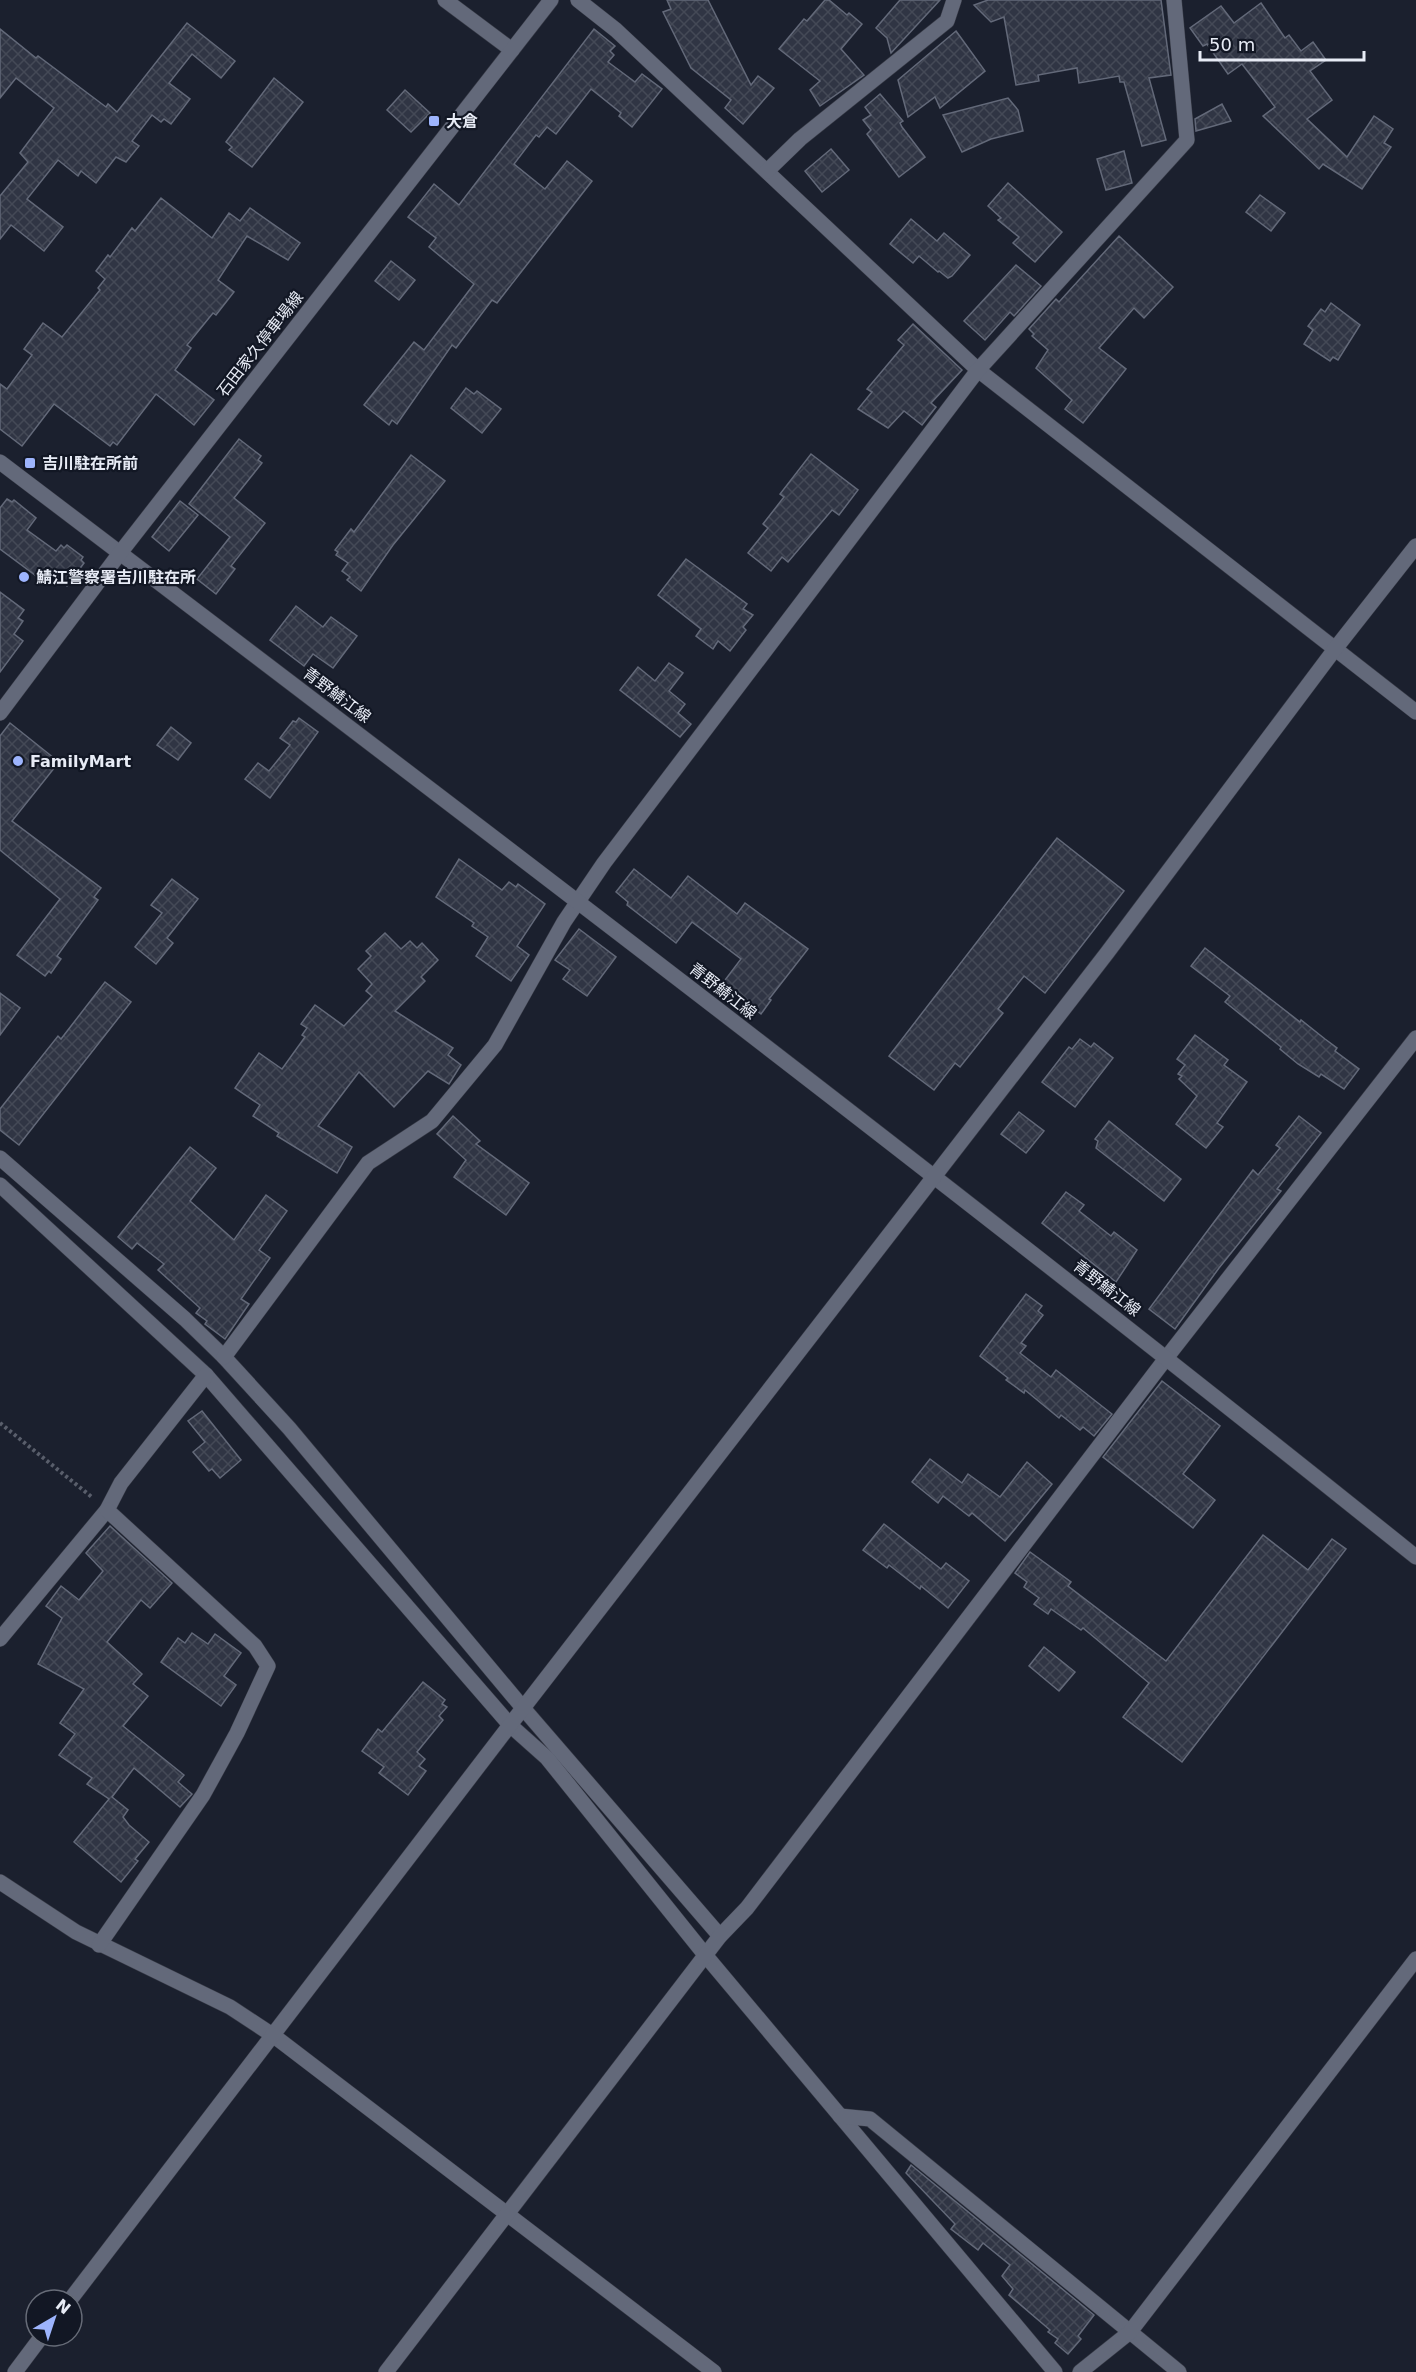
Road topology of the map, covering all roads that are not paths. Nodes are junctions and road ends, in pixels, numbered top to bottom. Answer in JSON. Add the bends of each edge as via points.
{"nodes":[{"id":1,"x":445,"y":0,"type":"edge"},
{"id":2,"x":551,"y":0,"type":"edge"},
{"id":3,"x":578,"y":0,"type":"edge"},
{"id":4,"x":954,"y":0,"type":"edge"},
{"id":5,"x":1174,"y":0,"type":"edge"},
{"id":6,"x":512,"y":50,"type":"junction"},
{"id":7,"x":767,"y":171,"type":"junction"},
{"id":8,"x":978,"y":370,"type":"junction"},
{"id":9,"x":0,"y":462,"type":"edge"},
{"id":10,"x":1416,"y":546,"type":"edge"},
{"id":11,"x":120,"y":553,"type":"junction"},
{"id":12,"x":1335,"y":649,"type":"junction"},
{"id":13,"x":1416,"y":712,"type":"edge"},
{"id":14,"x":0,"y":713,"type":"edge"},
{"id":15,"x":578,"y":902,"type":"junction"},
{"id":16,"x":1416,"y":1038,"type":"edge"},
{"id":17,"x":0,"y":1158,"type":"edge"},
{"id":18,"x":933,"y":1176,"type":"junction"},
{"id":19,"x":0,"y":1185,"type":"edge"},
{"id":20,"x":224,"y":1357,"type":"junction"},
{"id":21,"x":1167,"y":1357,"type":"junction"},
{"id":22,"x":206,"y":1375,"type":"junction"},
{"id":23,"x":107,"y":1510,"type":"junction"},
{"id":24,"x":1416,"y":1557,"type":"edge"},
{"id":25,"x":0,"y":1639,"type":"edge"},
{"id":26,"x":524,"y":1708,"type":"junction"},
{"id":27,"x":510,"y":1725,"type":"junction"},
{"id":28,"x":0,"y":1882,"type":"edge"},
{"id":29,"x":720,"y":1936,"type":"junction"},
{"id":30,"x":99,"y":1945,"type":"junction"},
{"id":31,"x":706,"y":1956,"type":"junction"},
{"id":32,"x":1416,"y":1959,"type":"edge"},
{"id":33,"x":274,"y":2036,"type":"junction"},
{"id":34,"x":840,"y":2116,"type":"junction"},
{"id":35,"x":508,"y":2214,"type":"junction"},
{"id":36,"x":79,"y":2288,"type":"edge"},
{"id":37,"x":1130,"y":2332,"type":"junction"},
{"id":38,"x":33,"y":2348,"type":"edge"},
{"id":39,"x":15,"y":2372,"type":"edge"},
{"id":40,"x":386,"y":2372,"type":"edge"},
{"id":41,"x":714,"y":2372,"type":"edge"},
{"id":42,"x":1055,"y":2372,"type":"edge"},
{"id":43,"x":1080,"y":2372,"type":"edge"},
{"id":44,"x":1179,"y":2372,"type":"edge"}],
"edges":[{"from":1,"to":6,"type":"street"},
{"from":2,"to":6,"type":"street","name":"石田家久停車場線"},
{"from":3,"to":7,"type":"street","via":[[616,30]]},
{"from":4,"to":7,"type":"street","via":[[948,21],[800,139]]},
{"from":5,"to":8,"type":"street","via":[[1187,140]]},
{"from":6,"to":11,"type":"street","name":"石田家久停車場線"},
{"from":7,"to":8,"type":"street"},
{"from":8,"to":12,"type":"street"},
{"from":8,"to":15,"type":"street"},
{"from":9,"to":11,"type":"street","name":"青野鯖江線"},
{"from":10,"to":12,"type":"street"},
{"from":11,"to":14,"type":"street","name":"石田家久停車場線"},
{"from":11,"to":15,"type":"street","name":"青野鯖江線"},
{"from":12,"to":13,"type":"street"},
{"from":12,"to":18,"type":"street","via":[[1107,953]]},
{"from":15,"to":18,"type":"street","name":"青野鯖江線"},
{"from":15,"to":20,"type":"street","via":[[495,1045],[432,1121],[368,1163]]},
{"from":16,"to":21,"type":"street"},
{"from":17,"to":20,"type":"street"},
{"from":18,"to":21,"type":"street","name":"青野鯖江線"},
{"from":18,"to":26,"type":"street"},
{"from":19,"to":22,"type":"street"},
{"from":20,"to":26,"type":"street","via":[[289,1428]]},
{"from":21,"to":24,"type":"street","name":"青野鯖江線"},
{"from":21,"to":29,"type":"street","via":[[747,1908]]},
{"from":22,"to":23,"type":"street","via":[[122,1483]]},
{"from":22,"to":27,"type":"street"},
{"from":23,"to":25,"type":"street"},
{"from":23,"to":30,"type":"street","via":[[255,1646],[268,1666],[203,1795]]},
{"from":26,"to":27,"type":"street"},
{"from":26,"to":29,"type":"street"},
{"from":27,"to":31,"type":"street","via":[[547,1758]]},
{"from":27,"to":33,"type":"street"},
{"from":28,"to":30,"type":"street"},
{"from":29,"to":31,"type":"street"},
{"from":30,"to":33,"type":"street","via":[[230,2007]]},
{"from":31,"to":34,"type":"street"},
{"from":31,"to":35,"type":"street"},
{"from":32,"to":37,"type":"street"},
{"from":33,"to":35,"type":"street"},
{"from":33,"to":36,"type":"street"},
{"from":34,"to":37,"type":"street","via":[[870,2119]]},
{"from":34,"to":42,"type":"street"},
{"from":35,"to":40,"type":"street"},
{"from":35,"to":41,"type":"street"},
{"from":37,"to":43,"type":"street"},
{"from":37,"to":44,"type":"street"},
{"from":38,"to":39,"type":"street"}]}
